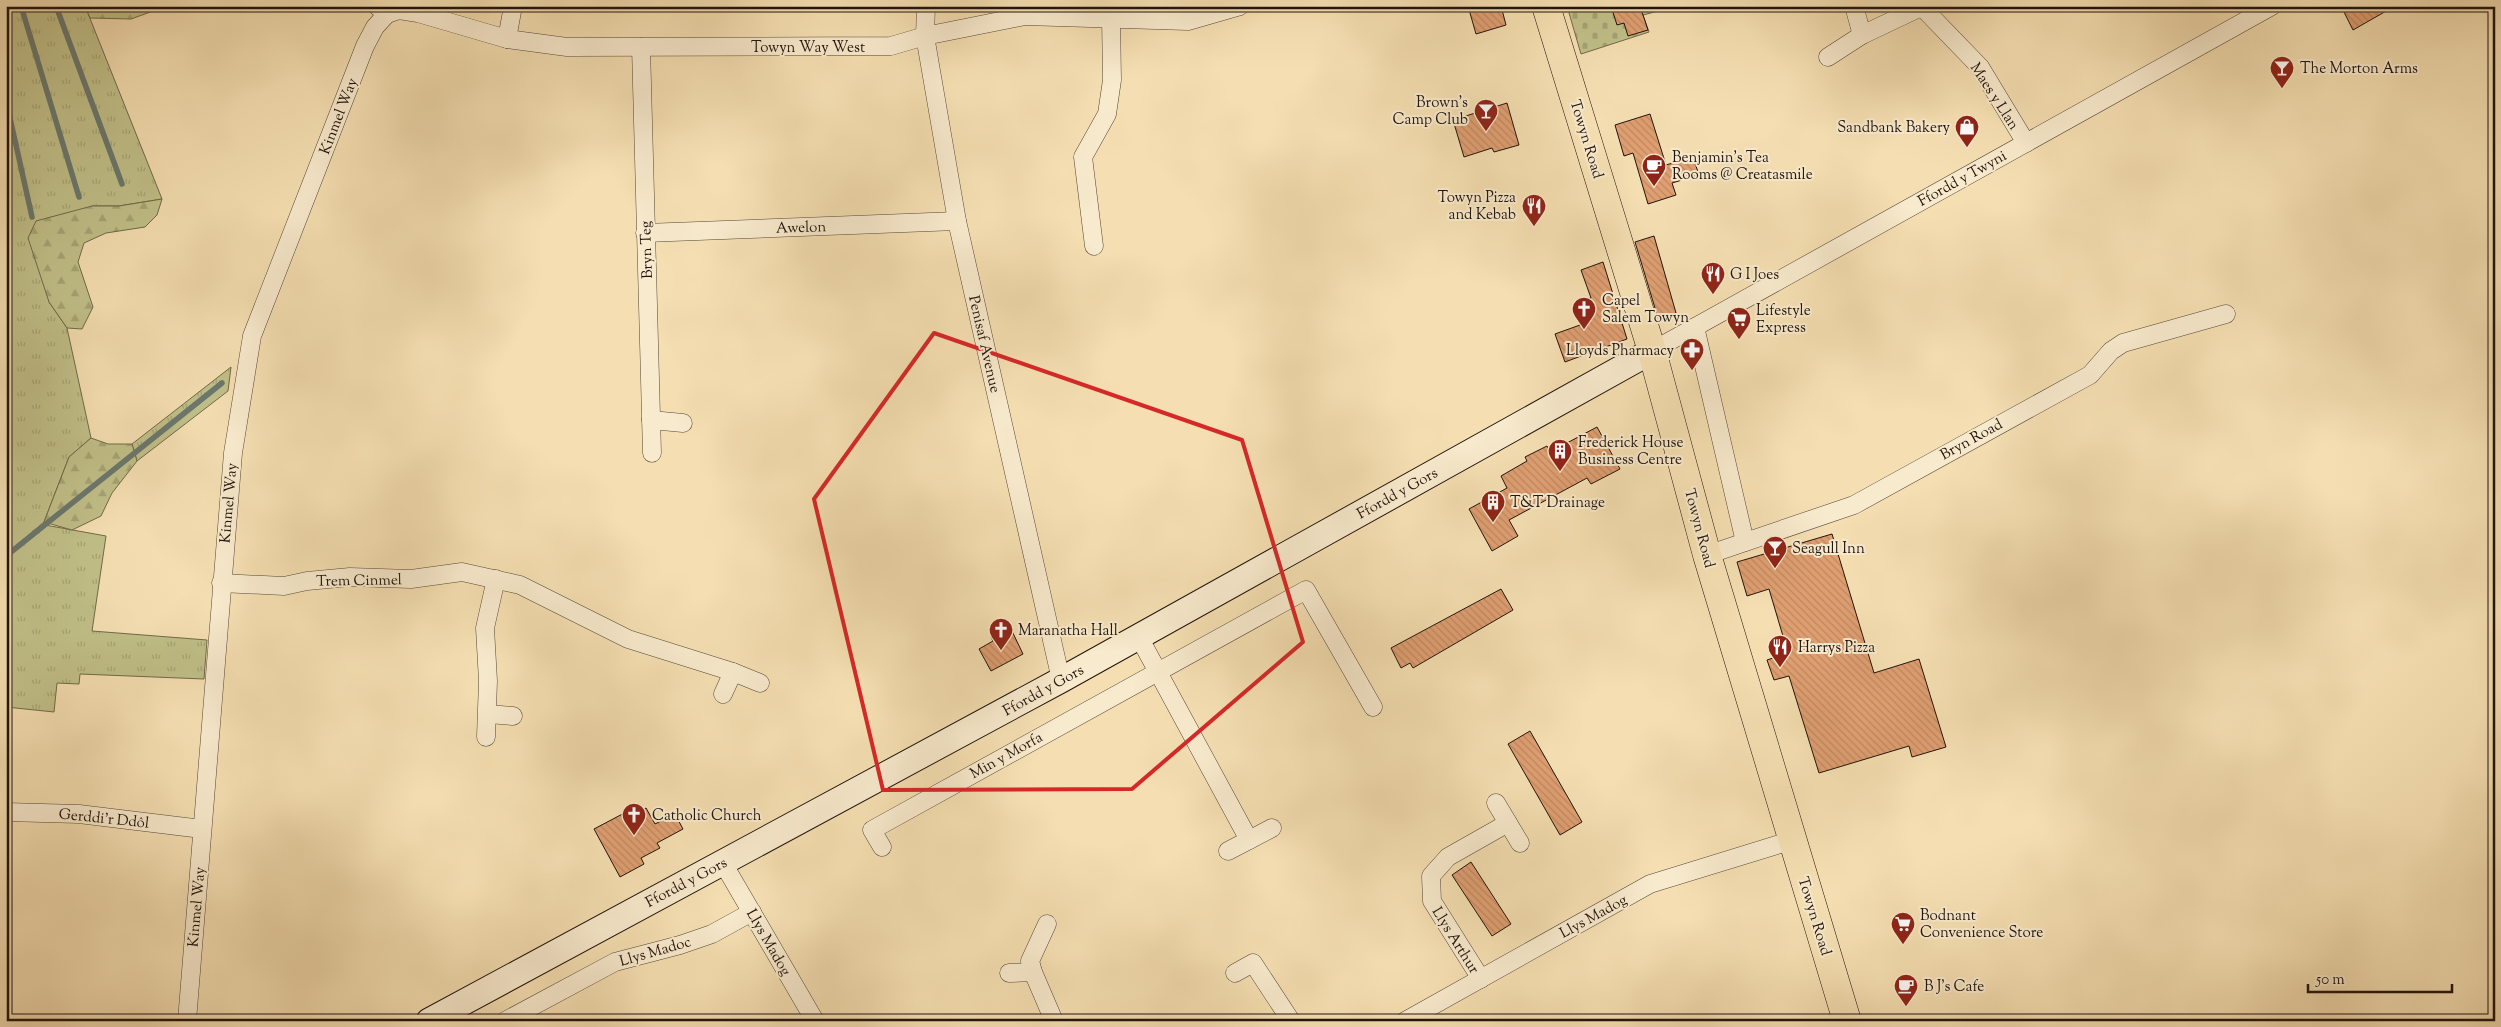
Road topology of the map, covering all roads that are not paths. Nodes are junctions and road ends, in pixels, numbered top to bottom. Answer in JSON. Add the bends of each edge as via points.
{"nodes":[{"id":1,"x":513,"y":6,"type":"edge"},
{"id":2,"x":926,"y":6,"type":"edge"},
{"id":3,"x":1240,"y":6,"type":"edge"},
{"id":4,"x":1546,"y":6,"type":"edge"},
{"id":5,"x":1854,"y":6,"type":"edge"},
{"id":6,"x":2272,"y":6,"type":"edge"},
{"id":7,"x":1921,"y":7,"type":"edge"},
{"id":8,"x":382,"y":10,"type":"edge"},
{"id":9,"x":1111,"y":17,"type":"junction"},
{"id":10,"x":1862,"y":35,"type":"junction"},
{"id":11,"x":925,"y":36,"type":"junction"},
{"id":12,"x":507,"y":39,"type":"junction"},
{"id":13,"x":641,"y":46,"type":"junction"},
{"id":14,"x":1828,"y":57,"type":"dead end"},
{"id":15,"x":2026,"y":143,"type":"junction"},
{"id":16,"x":957,"y":221,"type":"junction"},
{"id":17,"x":645,"y":233,"type":"junction"},
{"id":18,"x":1094,"y":246,"type":"dead end"},
{"id":19,"x":2226,"y":314,"type":"dead end"},
{"id":20,"x":1695,"y":328,"type":"junction"},
{"id":21,"x":1652,"y":351,"type":"junction"},
{"id":22,"x":651,"y":420,"type":"junction"},
{"id":23,"x":683,"y":423,"type":"dead end"},
{"id":24,"x":652,"y":453,"type":"dead end"},
{"id":25,"x":1745,"y":542,"type":"junction"},
{"id":26,"x":1707,"y":555,"type":"junction"},
{"id":27,"x":496,"y":579,"type":"junction"},
{"id":28,"x":221,"y":583,"type":"junction"},
{"id":29,"x":1139,"y":636,"type":"junction"},
{"id":30,"x":733,"y":672,"type":"junction"},
{"id":31,"x":1158,"y":672,"type":"junction"},
{"id":32,"x":1061,"y":680,"type":"junction"},
{"id":33,"x":760,"y":683,"type":"dead end"},
{"id":34,"x":723,"y":694,"type":"dead end"},
{"id":35,"x":1373,"y":707,"type":"dead end"},
{"id":36,"x":488,"y":714,"type":"junction"},
{"id":37,"x":514,"y":716,"type":"dead end"},
{"id":38,"x":486,"y":737,"type":"dead end"},
{"id":39,"x":1496,"y":803,"type":"dead end"},
{"id":40,"x":6,"y":812,"type":"edge"},
{"id":41,"x":1508,"y":823,"type":"junction"},
{"id":42,"x":1272,"y":828,"type":"dead end"},
{"id":43,"x":202,"y":829,"type":"junction"},
{"id":44,"x":1249,"y":840,"type":"junction"},
{"id":45,"x":1793,"y":840,"type":"junction"},
{"id":46,"x":1520,"y":843,"type":"dead end"},
{"id":47,"x":882,"y":847,"type":"dead end"},
{"id":48,"x":1228,"y":851,"type":"dead end"},
{"id":49,"x":723,"y":863,"type":"junction"},
{"id":50,"x":752,"y":912,"type":"junction"},
{"id":51,"x":1047,"y":924,"type":"dead end"},
{"id":52,"x":1033,"y":972,"type":"junction"},
{"id":53,"x":1009,"y":973,"type":"dead end"},
{"id":54,"x":1235,"y":973,"type":"dead end"},
{"id":55,"x":1481,"y":979,"type":"junction"},
{"id":56,"x":187,"y":1021,"type":"edge"},
{"id":57,"x":429,"y":1021,"type":"edge"},
{"id":58,"x":506,"y":1021,"type":"edge"},
{"id":59,"x":816,"y":1021,"type":"edge"},
{"id":60,"x":1054,"y":1021,"type":"edge"},
{"id":61,"x":1291,"y":1021,"type":"edge"},
{"id":62,"x":1405,"y":1021,"type":"edge"},
{"id":63,"x":1847,"y":1021,"type":"edge"}],
"edges":[{"from":1,"to":12,"type":"street"},
{"from":2,"to":11,"type":"street","name":"Penisaf Avenue"},
{"from":3,"to":9,"type":"street","name":"Towyn Way West","via":[[1188,21]]},
{"from":4,"to":21,"type":"main road","name":"Towyn Road"},
{"from":5,"to":10,"type":"street"},
{"from":6,"to":15,"type":"street","name":"Ffordd y Twyni"},
{"from":7,"to":10,"type":"street","name":"Maes y Llan"},
{"from":7,"to":15,"type":"street","name":"Maes y Llan","via":[[1980,67]]},
{"from":8,"to":12,"type":"street","name":"Towyn Way West","via":[[418,13]]},
{"from":8,"to":28,"type":"street","name":"Kinmel Way","via":[[252,336],[233,453]]},
{"from":9,"to":11,"type":"street","name":"Towyn Way West","via":[[1025,16]]},
{"from":9,"to":18,"type":"street","via":[[1112,80],[1107,114],[1083,157]]},
{"from":10,"to":14,"type":"street","name":"Maes y Llan"},
{"from":11,"to":13,"type":"street","name":"Towyn Way West","via":[[891,46]]},
{"from":11,"to":16,"type":"street","name":"Penisaf Avenue"},
{"from":12,"to":13,"type":"street","name":"Towyn Way West","via":[[567,47]]},
{"from":13,"to":17,"type":"street","name":"Bryn Teg"},
{"from":15,"to":20,"type":"street","name":"Ffordd y Twyni"},
{"from":16,"to":17,"type":"street","name":"Awelon"},
{"from":16,"to":32,"type":"street","name":"Penisaf Avenue"},
{"from":17,"to":22,"type":"street","name":"Bryn Teg"},
{"from":19,"to":25,"type":"street","name":"Bryn Road","via":[[2123,342],[2090,375],[1854,505]]},
{"from":20,"to":21,"type":"street","name":"Ffordd y Twyni"},
{"from":20,"to":25,"type":"street"},
{"from":21,"to":26,"type":"main road","name":"Towyn Road"},
{"from":21,"to":29,"type":"street","name":"Ffordd y Gors"},
{"from":22,"to":23,"type":"street"},
{"from":22,"to":24,"type":"street","name":"Bryn Teg"},
{"from":25,"to":26,"type":"street","name":"Bryn Road"},
{"from":26,"to":45,"type":"main road","name":"Towyn Road"},
{"from":27,"to":28,"type":"street","name":"Trem Cinmel","via":[[462,572],[411,579],[350,577],[284,586]]},
{"from":27,"to":30,"type":"street","name":"Trem Cinmel","via":[[520,585],[628,639]]},
{"from":27,"to":36,"type":"street","via":[[485,628]]},
{"from":28,"to":43,"type":"street","name":"Kinmel Way"},
{"from":29,"to":31,"type":"street"},
{"from":29,"to":32,"type":"street","name":"Ffordd y Gors"},
{"from":30,"to":33,"type":"street","name":"Trem Cinmel"},
{"from":30,"to":34,"type":"street"},
{"from":31,"to":35,"type":"street","name":"Min y Morfa","via":[[1306,590]]},
{"from":31,"to":44,"type":"street"},
{"from":31,"to":47,"type":"street","name":"Min y Morfa","via":[[872,830]]},
{"from":32,"to":49,"type":"street","name":"Ffordd y Gors"},
{"from":36,"to":37,"type":"street"},
{"from":36,"to":38,"type":"street"},
{"from":39,"to":41,"type":"street"},
{"from":40,"to":43,"type":"street","name":"Gerddi'r Ddôl","via":[[79,814]]},
{"from":41,"to":46,"type":"street"},
{"from":41,"to":55,"type":"street","name":"Llys Arthur","via":[[1448,857],[1431,876],[1432,901]]},
{"from":42,"to":44,"type":"street"},
{"from":43,"to":56,"type":"street","name":"Kinmel Way"},
{"from":44,"to":48,"type":"street"},
{"from":45,"to":55,"type":"street","name":"Llys Madog","via":[[1650,884]]},
{"from":45,"to":63,"type":"main road","name":"Towyn Road"},
{"from":49,"to":50,"type":"street","name":"Llys Madog"},
{"from":49,"to":57,"type":"street","name":"Ffordd y Gors"},
{"from":50,"to":58,"type":"street","name":"Llys Madoc","via":[[712,934],[614,962]]},
{"from":50,"to":59,"type":"street","name":"Llys Madog"},
{"from":51,"to":52,"type":"street","via":[[1030,961]]},
{"from":52,"to":53,"type":"street"},
{"from":52,"to":60,"type":"street"},
{"from":54,"to":61,"type":"street","via":[[1253,963]]},
{"from":55,"to":62,"type":"street","name":"Llys Madog"}]}
